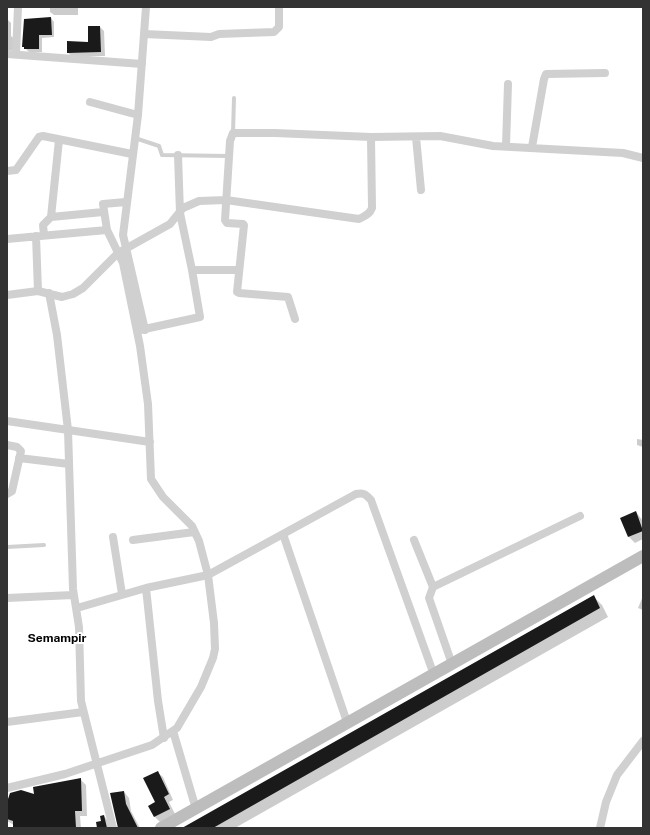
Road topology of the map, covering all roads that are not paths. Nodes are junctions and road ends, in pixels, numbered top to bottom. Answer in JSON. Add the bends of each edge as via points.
{"nodes":[{"id":1,"x":18,"y":7,"type":"edge"},
{"id":2,"x":146,"y":7,"type":"edge"},
{"id":3,"x":279,"y":7,"type":"edge"},
{"id":4,"x":144,"y":34,"type":"junction"},
{"id":5,"x":7,"y":54,"type":"edge"},
{"id":6,"x":16,"y":54,"type":"junction"},
{"id":7,"x":142,"y":64,"type":"junction"},
{"id":8,"x":605,"y":73,"type":"dead end"},
{"id":9,"x":508,"y":84,"type":"dead end"},
{"id":10,"x":234,"y":98,"type":"dead end"},
{"id":11,"x":90,"y":102,"type":"dead end"},
{"id":12,"x":138,"y":115,"type":"junction"},
{"id":13,"x":234,"y":133,"type":"junction"},
{"id":14,"x":371,"y":137,"type":"junction"},
{"id":15,"x":416,"y":137,"type":"junction"},
{"id":16,"x":134,"y":138,"type":"junction"},
{"id":17,"x":59,"y":140,"type":"junction"},
{"id":18,"x":506,"y":146,"type":"junction"},
{"id":19,"x":532,"y":147,"type":"junction"},
{"id":20,"x":132,"y":154,"type":"junction"},
{"id":21,"x":178,"y":155,"type":"junction"},
{"id":22,"x":228,"y":156,"type":"junction"},
{"id":23,"x":643,"y":158,"type":"edge"},
{"id":24,"x":7,"y":171,"type":"edge"},
{"id":25,"x":421,"y":190,"type":"dead end"},
{"id":26,"x":226,"y":200,"type":"junction"},
{"id":27,"x":126,"y":202,"type":"junction"},
{"id":28,"x":103,"y":212,"type":"junction"},
{"id":29,"x":180,"y":213,"type":"junction"},
{"id":30,"x":51,"y":217,"type":"junction"},
{"id":31,"x":107,"y":230,"type":"junction"},
{"id":32,"x":40,"y":236,"type":"junction"},
{"id":33,"x":7,"y":239,"type":"edge"},
{"id":34,"x":121,"y":252,"type":"junction"},
{"id":35,"x":192,"y":270,"type":"junction"},
{"id":36,"x":239,"y":270,"type":"junction"},
{"id":37,"x":38,"y":291,"type":"junction"},
{"id":38,"x":49,"y":293,"type":"junction"},
{"id":39,"x":7,"y":295,"type":"edge"},
{"id":40,"x":295,"y":319,"type":"dead end"},
{"id":41,"x":141,"y":330,"type":"junction"},
{"id":42,"x":7,"y":421,"type":"edge"},
{"id":43,"x":68,"y":430,"type":"junction"},
{"id":44,"x":150,"y":442,"type":"junction"},
{"id":45,"x":7,"y":445,"type":"edge"},
{"id":46,"x":19,"y":458,"type":"junction"},
{"id":47,"x":69,"y":464,"type":"junction"},
{"id":48,"x":7,"y":494,"type":"edge"},
{"id":49,"x":580,"y":516,"type":"dead end"},
{"id":50,"x":194,"y":532,"type":"junction"},
{"id":51,"x":283,"y":534,"type":"junction"},
{"id":52,"x":113,"y":537,"type":"dead end"},
{"id":53,"x":133,"y":540,"type":"dead end"},
{"id":54,"x":414,"y":540,"type":"dead end"},
{"id":55,"x":44,"y":545,"type":"dead end"},
{"id":56,"x":7,"y":547,"type":"edge"},
{"id":57,"x":643,"y":556,"type":"edge"},
{"id":58,"x":208,"y":575,"type":"junction"},
{"id":59,"x":433,"y":587,"type":"junction"},
{"id":60,"x":146,"y":588,"type":"junction"},
{"id":61,"x":122,"y":594,"type":"junction"},
{"id":62,"x":73,"y":595,"type":"junction"},
{"id":63,"x":7,"y":598,"type":"edge"},
{"id":64,"x":77,"y":608,"type":"junction"},
{"id":65,"x":452,"y":664,"type":"junction"},
{"id":66,"x":434,"y":675,"type":"junction"},
{"id":67,"x":83,"y":712,"type":"junction"},
{"id":68,"x":7,"y":722,"type":"edge"},
{"id":69,"x":346,"y":722,"type":"junction"},
{"id":70,"x":173,"y":732,"type":"junction"},
{"id":71,"x":164,"y":738,"type":"junction"},
{"id":72,"x":643,"y":741,"type":"edge"},
{"id":73,"x":97,"y":762,"type":"junction"},
{"id":74,"x":7,"y":788,"type":"edge"},
{"id":75,"x":196,"y":809,"type":"junction"},
{"id":76,"x":113,"y":828,"type":"edge"},
{"id":77,"x":160,"y":828,"type":"edge"},
{"id":78,"x":600,"y":828,"type":"edge"}],
"edges":[{"from":1,"to":6,"type":"street"},
{"from":2,"to":4,"type":"street"},
{"from":3,"to":4,"type":"street","via":[[279,27],[274,32],[219,34],[211,37]]},
{"from":4,"to":7,"type":"street"},
{"from":5,"to":6,"type":"street"},
{"from":6,"to":7,"type":"street"},
{"from":7,"to":12,"type":"street"},
{"from":8,"to":19,"type":"street","via":[[546,74]]},
{"from":9,"to":18,"type":"street"},
{"from":10,"to":13,"type":"lane"},
{"from":11,"to":12,"type":"street"},
{"from":12,"to":16,"type":"street"},
{"from":13,"to":14,"type":"street","via":[[275,132]]},
{"from":13,"to":22,"type":"street","via":[[230,140]]},
{"from":14,"to":15,"type":"street"},
{"from":14,"to":26,"type":"street","via":[[372,208],[367,215],[359,219]]},
{"from":15,"to":18,"type":"street","via":[[440,136]]},
{"from":15,"to":25,"type":"street"},
{"from":16,"to":20,"type":"street"},
{"from":16,"to":21,"type":"lane","via":[[159,146],[162,155]]},
{"from":17,"to":20,"type":"street"},
{"from":17,"to":24,"type":"street","via":[[39,137],[16,170]]},
{"from":17,"to":30,"type":"street"},
{"from":18,"to":19,"type":"street"},
{"from":19,"to":23,"type":"street","via":[[623,152]]},
{"from":20,"to":27,"type":"street"},
{"from":21,"to":22,"type":"lane"},
{"from":21,"to":29,"type":"street"},
{"from":22,"to":26,"type":"street"},
{"from":26,"to":29,"type":"street","via":[[199,201],[186,206]]},
{"from":26,"to":36,"type":"street","via":[[225,222],[244,225]]},
{"from":27,"to":28,"type":"street","via":[[104,203]]},
{"from":27,"to":34,"type":"street"},
{"from":28,"to":30,"type":"street"},
{"from":28,"to":31,"type":"street"},
{"from":29,"to":34,"type":"street","via":[[170,224]]},
{"from":29,"to":35,"type":"street"},
{"from":30,"to":32,"type":"street","via":[[43,225]]},
{"from":31,"to":32,"type":"street"},
{"from":31,"to":34,"type":"street"},
{"from":32,"to":33,"type":"street"},
{"from":32,"to":37,"type":"street"},
{"from":34,"to":38,"type":"street","via":[[78,291],[62,297]]},
{"from":34,"to":41,"type":"street"},
{"from":35,"to":36,"type":"street"},
{"from":35,"to":41,"type":"street","via":[[199,318]]},
{"from":36,"to":40,"type":"street","via":[[238,293],[288,297]]},
{"from":37,"to":38,"type":"street"},
{"from":37,"to":39,"type":"street"},
{"from":38,"to":43,"type":"street","via":[[57,335]]},
{"from":41,"to":44,"type":"street"},
{"from":42,"to":43,"type":"street"},
{"from":43,"to":44,"type":"street"},
{"from":43,"to":47,"type":"street"},
{"from":44,"to":50,"type":"street","via":[[150,472],[153,485],[188,522]]},
{"from":45,"to":46,"type":"street","via":[[21,451]]},
{"from":46,"to":47,"type":"street"},
{"from":46,"to":48,"type":"street","via":[[12,491]]},
{"from":47,"to":62,"type":"street"},
{"from":49,"to":59,"type":"street"},
{"from":50,"to":53,"type":"street"},
{"from":50,"to":58,"type":"street","via":[[203,551]]},
{"from":51,"to":58,"type":"street"},
{"from":51,"to":66,"type":"street","via":[[356,494],[365,494],[371,500]]},
{"from":51,"to":69,"type":"street"},
{"from":52,"to":61,"type":"street"},
{"from":54,"to":59,"type":"street"},
{"from":55,"to":56,"type":"lane"},
{"from":57,"to":65,"type":"main road"},
{"from":58,"to":60,"type":"street"},
{"from":58,"to":70,"type":"street","via":[[214,623],[213,658],[188,712]]},
{"from":59,"to":65,"type":"street","via":[[429,598]]},
{"from":60,"to":61,"type":"street"},
{"from":60,"to":71,"type":"street"},
{"from":61,"to":64,"type":"street"},
{"from":62,"to":63,"type":"street"},
{"from":62,"to":64,"type":"street"},
{"from":64,"to":67,"type":"street"},
{"from":65,"to":66,"type":"main road"},
{"from":66,"to":69,"type":"main road"},
{"from":67,"to":68,"type":"street"},
{"from":67,"to":73,"type":"street"},
{"from":69,"to":75,"type":"main road"},
{"from":70,"to":71,"type":"street"},
{"from":70,"to":75,"type":"street"},
{"from":71,"to":73,"type":"street","via":[[152,745]]},
{"from":72,"to":78,"type":"street","via":[[617,775],[606,802]]},
{"from":73,"to":74,"type":"street","via":[[65,774]]},
{"from":73,"to":76,"type":"street"},
{"from":75,"to":77,"type":"main road"}]}
